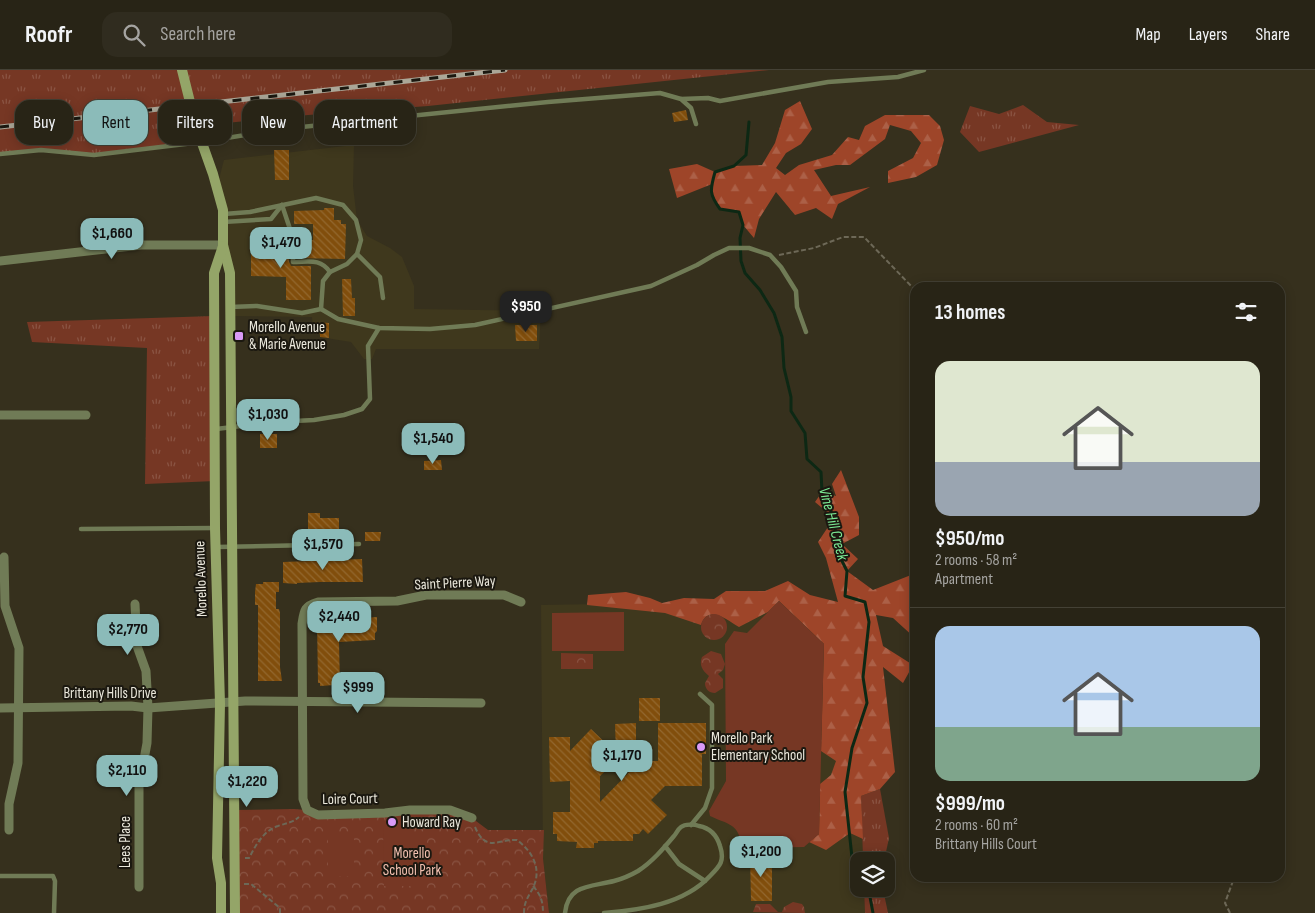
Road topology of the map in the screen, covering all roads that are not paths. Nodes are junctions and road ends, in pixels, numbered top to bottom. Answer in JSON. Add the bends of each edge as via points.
{"nodes":[{"id":1,"x":182,"y":70,"type":"edge"},
{"id":2,"x":924,"y":70,"type":"edge"},
{"id":3,"x":190,"y":100,"type":"edge"},
{"id":4,"x":681,"y":100,"type":"junction"},
{"id":5,"x":696,"y":124,"type":"dead end"},
{"id":6,"x":232,"y":137,"type":"edge"},
{"id":7,"x":177,"y":145,"type":"edge"},
{"id":8,"x":203,"y":145,"type":"edge"},
{"id":9,"x":0,"y":154,"type":"edge"},
{"id":10,"x":282,"y":205,"type":"junction"},
{"id":11,"x":223,"y":218,"type":"junction"},
{"id":12,"x":223,"y":245,"type":"junction"},
{"id":13,"x":357,"y":254,"type":"junction"},
{"id":14,"x":0,"y":261,"type":"edge"},
{"id":15,"x":330,"y":272,"type":"junction"},
{"id":16,"x":383,"y":298,"type":"dead end"},
{"id":17,"x":230,"y":307,"type":"junction"},
{"id":18,"x":321,"y":309,"type":"junction"},
{"id":19,"x":379,"y":328,"type":"junction"},
{"id":20,"x":806,"y":332,"type":"dead end"},
{"id":21,"x":0,"y":415,"type":"edge"},
{"id":22,"x":86,"y":415,"type":"dead end"},
{"id":23,"x":231,"y":428,"type":"junction"},
{"id":24,"x":214,"y":429,"type":"junction"},
{"id":25,"x":214,"y":528,"type":"junction"},
{"id":26,"x":81,"y":529,"type":"dead end"},
{"id":27,"x":359,"y":544,"type":"dead end"},
{"id":28,"x":215,"y":547,"type":"junction"},
{"id":29,"x":232,"y":547,"type":"junction"},
{"id":30,"x":4,"y":557,"type":"dead end"},
{"id":31,"x":521,"y":602,"type":"dead end"},
{"id":32,"x":136,"y":604,"type":"dead end"},
{"id":33,"x":700,"y":694,"type":"dead end"},
{"id":34,"x":234,"y":702,"type":"junction"},
{"id":35,"x":302,"y":702,"type":"junction"},
{"id":36,"x":481,"y":703,"type":"dead end"},
{"id":37,"x":220,"y":704,"type":"junction"},
{"id":38,"x":19,"y":707,"type":"junction"},
{"id":39,"x":0,"y":708,"type":"edge"},
{"id":40,"x":148,"y":708,"type":"junction"},
{"id":41,"x":472,"y":818,"type":"road end"},
{"id":42,"x":691,"y":824,"type":"junction"},
{"id":43,"x":9,"y":830,"type":"dead end"},
{"id":44,"x":665,"y":846,"type":"junction"},
{"id":45,"x":0,"y":876,"type":"edge"},
{"id":46,"x":705,"y":881,"type":"junction"},
{"id":47,"x":139,"y":887,"type":"dead end"},
{"id":48,"x":54,"y":913,"type":"edge"},
{"id":49,"x":221,"y":913,"type":"edge"},
{"id":50,"x":235,"y":913,"type":"edge"},
{"id":51,"x":565,"y":913,"type":"edge"},
{"id":52,"x":604,"y":913,"type":"edge"}],
"edges":[{"from":1,"to":3,"type":"street","name":"Morello Avenue"},
{"from":2,"to":4,"type":"lane","via":[[898,77],[828,82],[720,101],[708,98]]},
{"from":4,"to":5,"type":"lane","via":[[691,108]]},
{"from":4,"to":6,"type":"lane","via":[[660,93],[548,102],[282,128]]},
{"from":7,"to":9,"type":"lane","via":[[94,155],[41,150]]},
{"from":8,"to":11,"type":"street","name":"Morello Avenue"},
{"from":10,"to":11,"type":"lane"},
{"from":10,"to":11,"type":"lane","via":[[271,219]]},
{"from":10,"to":13,"type":"lane","via":[[316,198],[343,206],[356,220],[361,240]]},
{"from":10,"to":15,"type":"lane","via":[[293,238],[293,262],[317,262],[324,264]]},
{"from":11,"to":12,"type":"street","name":"Morello Avenue"},
{"from":12,"to":14,"type":"street","via":[[141,245]]},
{"from":12,"to":17,"type":"street","name":"Morello Avenue","via":[[230,273]]},
{"from":12,"to":24,"type":"street","name":"Morello Avenue","via":[[214,273]]},
{"from":13,"to":15,"type":"lane","via":[[347,264]]},
{"from":13,"to":16,"type":"lane","via":[[380,277]]},
{"from":15,"to":18,"type":"lane","via":[[324,281]]},
{"from":17,"to":18,"type":"lane","via":[[256,306],[302,313]]},
{"from":17,"to":23,"type":"street","name":"Morello Avenue"},
{"from":18,"to":19,"type":"lane","via":[[338,319]]},
{"from":19,"to":20,"type":"lane","via":[[430,329],[476,324],[651,286],[729,248],[750,248],[772,257],[781,267],[796,291],[797,307]]},
{"from":19,"to":23,"type":"lane","via":[[368,346],[370,399],[362,409],[344,416]]},
{"from":21,"to":22,"type":"street"},
{"from":23,"to":24,"type":"lane"},
{"from":23,"to":29,"type":"street","name":"Morello Avenue"},
{"from":24,"to":25,"type":"street","name":"Morello Avenue"},
{"from":25,"to":26,"type":"lane"},
{"from":25,"to":28,"type":"street","name":"Morello Avenue"},
{"from":27,"to":29,"type":"lane"},
{"from":28,"to":29,"type":"lane"},
{"from":28,"to":37,"type":"street","name":"Morello Avenue"},
{"from":29,"to":34,"type":"street","name":"Morello Avenue"},
{"from":30,"to":38,"type":"street","via":[[5,606],[19,648]]},
{"from":31,"to":35,"type":"street","name":"Saint Pierre Way","via":[[504,595],[426,595],[397,601],[318,602],[309,605],[302,624]]},
{"from":32,"to":40,"type":"street","name":"Lees Place","via":[[137,646],[146,671]]},
{"from":33,"to":42,"type":"lane","via":[[712,705],[712,788],[705,808]]},
{"from":34,"to":35,"type":"street","name":"Brittany Hills Drive"},
{"from":34,"to":37,"type":"street","name":"Brittany Hills Drive"},
{"from":34,"to":50,"type":"street","name":"Morello Avenue"},
{"from":35,"to":36,"type":"street","name":"Brittany Hills Drive"},
{"from":35,"to":41,"type":"street","name":"Loire Court","via":[[303,799],[307,810],[318,815],[450,810]]},
{"from":37,"to":40,"type":"street","name":"Brittany Hills Drive"},
{"from":37,"to":49,"type":"street","name":"Morello Avenue","via":[[218,858]]},
{"from":38,"to":39,"type":"street","name":"Brittany Hills Drive"},
{"from":38,"to":40,"type":"street","name":"Brittany Hills Drive"},
{"from":38,"to":43,"type":"street","via":[[18,763],[9,804]]},
{"from":40,"to":47,"type":"street","name":"Lees Place","via":[[139,787]]},
{"from":42,"to":44,"type":"lane","via":[[681,827]]},
{"from":42,"to":46,"type":"lane","via":[[710,830],[718,839],[722,852],[720,865]]},
{"from":44,"to":46,"type":"lane","via":[[679,864]]},
{"from":44,"to":51,"type":"lane","via":[[638,872],[616,881],[582,887],[572,894]]},
{"from":45,"to":48,"type":"lane","via":[[53,876]]},
{"from":46,"to":52,"type":"lane","via":[[676,899],[637,910]]}]}
